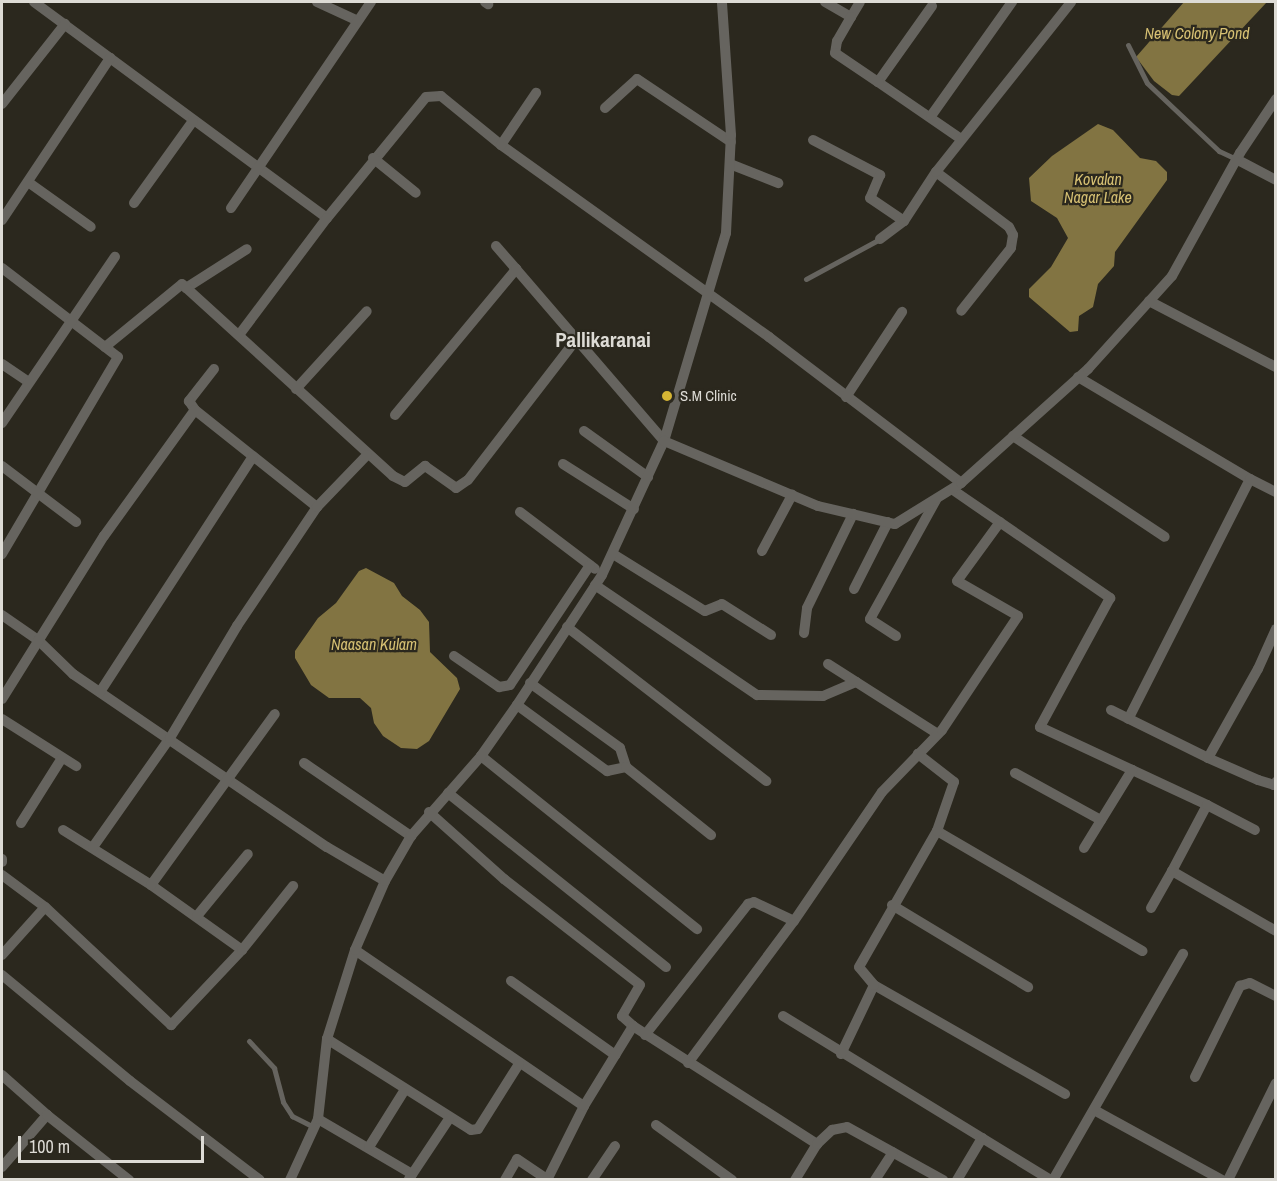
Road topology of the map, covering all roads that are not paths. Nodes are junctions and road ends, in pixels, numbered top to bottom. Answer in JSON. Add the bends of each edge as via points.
{"nodes":[{"id":1,"x":34,"y":2,"type":"edge"},
{"id":2,"x":317,"y":2,"type":"edge"},
{"id":3,"x":370,"y":2,"type":"edge"},
{"id":4,"x":722,"y":2,"type":"edge"},
{"id":5,"x":825,"y":2,"type":"edge"},
{"id":6,"x":860,"y":2,"type":"edge"},
{"id":7,"x":1012,"y":2,"type":"edge"},
{"id":8,"x":1071,"y":2,"type":"edge"},
{"id":9,"x":932,"y":6,"type":"dead end"},
{"id":10,"x":851,"y":17,"type":"junction"},
{"id":11,"x":356,"y":20,"type":"junction"},
{"id":12,"x":65,"y":24,"type":"junction"},
{"id":13,"x":1128,"y":45,"type":"dead end"},
{"id":14,"x":110,"y":58,"type":"junction"},
{"id":15,"x":878,"y":82,"type":"junction"},
{"id":16,"x":536,"y":93,"type":"dead end"},
{"id":17,"x":1275,"y":99,"type":"edge"},
{"id":18,"x":2,"y":104,"type":"edge"},
{"id":19,"x":605,"y":108,"type":"dead end"},
{"id":20,"x":931,"y":116,"type":"junction"},
{"id":21,"x":193,"y":120,"type":"junction"},
{"id":22,"x":813,"y":140,"type":"dead end"},
{"id":23,"x":961,"y":140,"type":"junction"},
{"id":24,"x":731,"y":142,"type":"junction"},
{"id":25,"x":501,"y":145,"type":"junction"},
{"id":26,"x":373,"y":158,"type":"junction"},
{"id":27,"x":1236,"y":159,"type":"junction"},
{"id":28,"x":730,"y":164,"type":"junction"},
{"id":29,"x":258,"y":168,"type":"junction"},
{"id":30,"x":936,"y":172,"type":"junction"},
{"id":31,"x":1275,"y":180,"type":"edge"},
{"id":32,"x":28,"y":182,"type":"junction"},
{"id":33,"x":778,"y":183,"type":"dead end"},
{"id":34,"x":416,"y":193,"type":"dead end"},
{"id":35,"x":134,"y":203,"type":"dead end"},
{"id":36,"x":231,"y":208,"type":"dead end"},
{"id":37,"x":327,"y":218,"type":"junction"},
{"id":38,"x":2,"y":220,"type":"edge"},
{"id":39,"x":904,"y":220,"type":"junction"},
{"id":40,"x":91,"y":227,"type":"dead end"},
{"id":41,"x":880,"y":239,"type":"joint"},
{"id":42,"x":496,"y":246,"type":"dead end"},
{"id":43,"x":248,"y":249,"type":"dead end"},
{"id":44,"x":115,"y":257,"type":"dead end"},
{"id":45,"x":2,"y":268,"type":"edge"},
{"id":46,"x":516,"y":268,"type":"junction"},
{"id":47,"x":806,"y":279,"type":"dead end"},
{"id":48,"x":186,"y":288,"type":"junction"},
{"id":49,"x":707,"y":294,"type":"junction"},
{"id":50,"x":1149,"y":301,"type":"junction"},
{"id":51,"x":367,"y":311,"type":"dead end"},
{"id":52,"x":961,"y":311,"type":"dead end"},
{"id":53,"x":902,"y":312,"type":"dead end"},
{"id":54,"x":70,"y":323,"type":"junction"},
{"id":55,"x":239,"y":335,"type":"junction"},
{"id":56,"x":575,"y":341,"type":"junction"},
{"id":57,"x":105,"y":347,"type":"junction"},
{"id":58,"x":2,"y":364,"type":"edge"},
{"id":59,"x":1275,"y":366,"type":"edge"},
{"id":60,"x":214,"y":369,"type":"dead end"},
{"id":61,"x":1078,"y":377,"type":"junction"},
{"id":62,"x":29,"y":382,"type":"junction"},
{"id":63,"x":296,"y":389,"type":"junction"},
{"id":64,"x":846,"y":397,"type":"junction"},
{"id":65,"x":195,"y":410,"type":"junction"},
{"id":66,"x":395,"y":415,"type":"dead end"},
{"id":67,"x":2,"y":423,"type":"edge"},
{"id":68,"x":584,"y":431,"type":"dead end"},
{"id":69,"x":1013,"y":436,"type":"junction"},
{"id":70,"x":663,"y":441,"type":"junction"},
{"id":71,"x":367,"y":454,"type":"junction"},
{"id":72,"x":253,"y":456,"type":"junction"},
{"id":73,"x":563,"y":464,"type":"dead end"},
{"id":74,"x":2,"y":466,"type":"edge"},
{"id":75,"x":648,"y":477,"type":"junction"},
{"id":76,"x":1250,"y":479,"type":"junction"},
{"id":77,"x":957,"y":486,"type":"junction"},
{"id":78,"x":1275,"y":492,"type":"edge"},
{"id":79,"x":37,"y":493,"type":"junction"},
{"id":80,"x":792,"y":495,"type":"junction"},
{"id":81,"x":936,"y":500,"type":"junction"},
{"id":82,"x":317,"y":507,"type":"junction"},
{"id":83,"x":634,"y":509,"type":"junction"},
{"id":84,"x":520,"y":512,"type":"dead end"},
{"id":85,"x":853,"y":514,"type":"junction"},
{"id":86,"x":76,"y":522,"type":"dead end"},
{"id":87,"x":888,"y":522,"type":"junction"},
{"id":88,"x":1000,"y":522,"type":"junction"},
{"id":89,"x":1165,"y":537,"type":"dead end"},
{"id":90,"x":762,"y":551,"type":"dead end"},
{"id":91,"x":2,"y":554,"type":"edge"},
{"id":92,"x":613,"y":554,"type":"junction"},
{"id":93,"x":590,"y":565,"type":"junction"},
{"id":94,"x":602,"y":575,"type":"junction"},
{"id":95,"x":595,"y":585,"type":"junction"},
{"id":96,"x":854,"y":589,"type":"dead end"},
{"id":97,"x":2,"y":615,"type":"edge"},
{"id":98,"x":567,"y":627,"type":"junction"},
{"id":99,"x":1275,"y":629,"type":"edge"},
{"id":100,"x":804,"y":633,"type":"dead end"},
{"id":101,"x":771,"y":635,"type":"dead end"},
{"id":102,"x":896,"y":636,"type":"dead end"},
{"id":103,"x":38,"y":640,"type":"junction"},
{"id":104,"x":454,"y":656,"type":"dead end"},
{"id":105,"x":828,"y":664,"type":"dead end"},
{"id":106,"x":856,"y":682,"type":"junction"},
{"id":107,"x":530,"y":683,"type":"junction"},
{"id":108,"x":99,"y":692,"type":"junction"},
{"id":109,"x":2,"y":699,"type":"edge"},
{"id":110,"x":517,"y":705,"type":"junction"},
{"id":111,"x":1111,"y":710,"type":"dead end"},
{"id":112,"x":275,"y":714,"type":"dead end"},
{"id":113,"x":2,"y":719,"type":"edge"},
{"id":114,"x":1128,"y":719,"type":"junction"},
{"id":115,"x":938,"y":734,"type":"junction"},
{"id":116,"x":170,"y":738,"type":"junction"},
{"id":117,"x":918,"y":754,"type":"junction"},
{"id":118,"x":481,"y":756,"type":"junction"},
{"id":119,"x":62,"y":758,"type":"junction"},
{"id":120,"x":1208,"y":758,"type":"junction"},
{"id":121,"x":304,"y":763,"type":"dead end"},
{"id":122,"x":76,"y":766,"type":"dead end"},
{"id":123,"x":626,"y":767,"type":"junction"},
{"id":124,"x":1132,"y":770,"type":"junction"},
{"id":125,"x":1015,"y":773,"type":"dead end"},
{"id":126,"x":228,"y":778,"type":"junction"},
{"id":127,"x":766,"y":781,"type":"dead end"},
{"id":128,"x":1275,"y":782,"type":"edge"},
{"id":129,"x":448,"y":793,"type":"junction"},
{"id":130,"x":1207,"y":805,"type":"junction"},
{"id":131,"x":429,"y":812,"type":"junction"},
{"id":132,"x":1101,"y":820,"type":"junction"},
{"id":133,"x":21,"y":823,"type":"dead end"},
{"id":134,"x":63,"y":830,"type":"dead end"},
{"id":135,"x":1255,"y":830,"type":"dead end"},
{"id":136,"x":938,"y":831,"type":"junction"},
{"id":137,"x":711,"y":835,"type":"dead end"},
{"id":138,"x":411,"y":836,"type":"junction"},
{"id":139,"x":93,"y":847,"type":"junction"},
{"id":140,"x":1084,"y":848,"type":"dead end"},
{"id":141,"x":248,"y":854,"type":"dead end"},
{"id":142,"x":1173,"y":871,"type":"junction"},
{"id":143,"x":2,"y":875,"type":"edge"},
{"id":144,"x":385,"y":881,"type":"junction"},
{"id":145,"x":151,"y":885,"type":"junction"},
{"id":146,"x":293,"y":886,"type":"dead end"},
{"id":147,"x":892,"y":905,"type":"junction"},
{"id":148,"x":45,"y":907,"type":"junction"},
{"id":149,"x":1151,"y":908,"type":"dead end"},
{"id":150,"x":197,"y":916,"type":"junction"},
{"id":151,"x":794,"y":921,"type":"junction"},
{"id":152,"x":697,"y":929,"type":"dead end"},
{"id":153,"x":1275,"y":931,"type":"edge"},
{"id":154,"x":242,"y":950,"type":"junction"},
{"id":155,"x":355,"y":950,"type":"junction"},
{"id":156,"x":1142,"y":951,"type":"dead end"},
{"id":157,"x":1183,"y":954,"type":"dead end"},
{"id":158,"x":2,"y":955,"type":"edge"},
{"id":159,"x":666,"y":967,"type":"dead end"},
{"id":160,"x":2,"y":975,"type":"edge"},
{"id":161,"x":511,"y":981,"type":"dead end"},
{"id":162,"x":874,"y":985,"type":"junction"},
{"id":163,"x":1028,"y":987,"type":"dead end"},
{"id":164,"x":1275,"y":996,"type":"edge"},
{"id":165,"x":783,"y":1016,"type":"dead end"},
{"id":166,"x":633,"y":1026,"type":"junction"},
{"id":167,"x":645,"y":1035,"type":"junction"},
{"id":168,"x":327,"y":1039,"type":"junction"},
{"id":169,"x":249,"y":1041,"type":"dead end"},
{"id":170,"x":841,"y":1054,"type":"junction"},
{"id":171,"x":615,"y":1055,"type":"junction"},
{"id":172,"x":688,"y":1063,"type":"junction"},
{"id":173,"x":519,"y":1064,"type":"junction"},
{"id":174,"x":2,"y":1075,"type":"edge"},
{"id":175,"x":1195,"y":1077,"type":"dead end"},
{"id":176,"x":1275,"y":1083,"type":"edge"},
{"id":177,"x":404,"y":1091,"type":"junction"},
{"id":178,"x":1065,"y":1094,"type":"dead end"},
{"id":179,"x":584,"y":1106,"type":"junction"},
{"id":180,"x":1096,"y":1111,"type":"junction"},
{"id":181,"x":47,"y":1115,"type":"junction"},
{"id":182,"x":449,"y":1119,"type":"junction"},
{"id":183,"x":316,"y":1123,"type":"junction"},
{"id":184,"x":656,"y":1125,"type":"dead end"},
{"id":185,"x":982,"y":1138,"type":"junction"},
{"id":186,"x":817,"y":1144,"type":"junction"},
{"id":187,"x":615,"y":1146,"type":"dead end"},
{"id":188,"x":369,"y":1147,"type":"junction"},
{"id":189,"x":893,"y":1152,"type":"junction"},
{"id":190,"x":2,"y":1167,"type":"edge"},
{"id":191,"x":410,"y":1177,"type":"edge"},
{"id":192,"x":293,"y":1178,"type":"edge"},
{"id":193,"x":129,"y":1179,"type":"edge"},
{"id":194,"x":260,"y":1179,"type":"edge"},
{"id":195,"x":505,"y":1179,"type":"edge"},
{"id":196,"x":546,"y":1179,"type":"edge"},
{"id":197,"x":592,"y":1179,"type":"edge"},
{"id":198,"x":732,"y":1179,"type":"edge"},
{"id":199,"x":795,"y":1179,"type":"edge"},
{"id":200,"x":875,"y":1179,"type":"edge"},
{"id":201,"x":943,"y":1179,"type":"edge"},
{"id":202,"x":957,"y":1179,"type":"edge"},
{"id":203,"x":1052,"y":1179,"type":"edge"},
{"id":204,"x":1222,"y":1179,"type":"edge"},
{"id":205,"x":1228,"y":1179,"type":"edge"}],
"edges":[{"from":1,"to":12,"type":"street"},
{"from":2,"to":11,"type":"street"},
{"from":3,"to":11,"type":"street"},
{"from":4,"to":24,"type":"street"},
{"from":5,"to":10,"type":"street"},
{"from":6,"to":10,"type":"street"},
{"from":7,"to":20,"type":"street"},
{"from":8,"to":23,"type":"street"},
{"from":9,"to":15,"type":"street"},
{"from":10,"to":15,"type":"street","via":[[837,41],[835,53]]},
{"from":11,"to":29,"type":"street"},
{"from":12,"to":14,"type":"street"},
{"from":12,"to":18,"type":"street"},
{"from":13,"to":27,"type":"lane","via":[[1147,83],[1219,151]]},
{"from":14,"to":21,"type":"street"},
{"from":14,"to":32,"type":"street"},
{"from":15,"to":20,"type":"street"},
{"from":16,"to":25,"type":"street"},
{"from":17,"to":27,"type":"street"},
{"from":19,"to":24,"type":"street","via":[[637,79]]},
{"from":20,"to":23,"type":"street"},
{"from":21,"to":29,"type":"street"},
{"from":21,"to":35,"type":"street"},
{"from":22,"to":39,"type":"street","via":[[880,175],[870,198]]},
{"from":23,"to":30,"type":"street"},
{"from":24,"to":28,"type":"street"},
{"from":25,"to":26,"type":"street","via":[[441,96],[432,94]]},
{"from":25,"to":49,"type":"street"},
{"from":26,"to":34,"type":"street"},
{"from":26,"to":37,"type":"street"},
{"from":27,"to":31,"type":"street"},
{"from":27,"to":50,"type":"street","via":[[1172,276]]},
{"from":28,"to":33,"type":"street"},
{"from":28,"to":49,"type":"street","via":[[726,233]]},
{"from":29,"to":36,"type":"street"},
{"from":29,"to":37,"type":"street"},
{"from":30,"to":39,"type":"street"},
{"from":30,"to":52,"type":"street","via":[[1013,235],[1011,248]]},
{"from":32,"to":38,"type":"street"},
{"from":32,"to":40,"type":"street"},
{"from":37,"to":55,"type":"street"},
{"from":39,"to":41,"type":"street"},
{"from":41,"to":47,"type":"lane"},
{"from":42,"to":46,"type":"street"},
{"from":43,"to":48,"type":"street"},
{"from":44,"to":54,"type":"street"},
{"from":45,"to":54,"type":"street"},
{"from":46,"to":56,"type":"street"},
{"from":46,"to":66,"type":"street"},
{"from":48,"to":55,"type":"street"},
{"from":48,"to":57,"type":"street","via":[[182,284]]},
{"from":49,"to":64,"type":"street"},
{"from":49,"to":70,"type":"street"},
{"from":50,"to":59,"type":"street"},
{"from":50,"to":61,"type":"street"},
{"from":51,"to":63,"type":"street"},
{"from":53,"to":64,"type":"street"},
{"from":54,"to":57,"type":"street"},
{"from":54,"to":62,"type":"street"},
{"from":55,"to":63,"type":"street"},
{"from":56,"to":70,"type":"street"},
{"from":56,"to":71,"type":"street","via":[[468,480],[456,488],[425,466],[401,481]]},
{"from":57,"to":79,"type":"street","via":[[118,357]]},
{"from":58,"to":62,"type":"street"},
{"from":60,"to":65,"type":"street","via":[[189,401]]},
{"from":61,"to":69,"type":"street"},
{"from":61,"to":76,"type":"street"},
{"from":62,"to":67,"type":"street"},
{"from":63,"to":71,"type":"street"},
{"from":64,"to":77,"type":"street"},
{"from":65,"to":72,"type":"street"},
{"from":65,"to":103,"type":"street","via":[[104,536]]},
{"from":68,"to":75,"type":"street"},
{"from":69,"to":77,"type":"street"},
{"from":69,"to":89,"type":"street"},
{"from":70,"to":75,"type":"street"},
{"from":70,"to":80,"type":"street"},
{"from":71,"to":82,"type":"street"},
{"from":72,"to":82,"type":"street"},
{"from":72,"to":108,"type":"street"},
{"from":73,"to":83,"type":"street"},
{"from":74,"to":79,"type":"street"},
{"from":75,"to":83,"type":"street"},
{"from":76,"to":78,"type":"street"},
{"from":76,"to":114,"type":"street"},
{"from":77,"to":81,"type":"street"},
{"from":77,"to":88,"type":"street"},
{"from":79,"to":86,"type":"street"},
{"from":79,"to":91,"type":"street"},
{"from":80,"to":85,"type":"street"},
{"from":80,"to":90,"type":"street"},
{"from":81,"to":87,"type":"street","via":[[895,524]]},
{"from":81,"to":102,"type":"street","via":[[870,619]]},
{"from":82,"to":116,"type":"street","via":[[237,626]]},
{"from":83,"to":92,"type":"street"},
{"from":84,"to":93,"type":"street"},
{"from":85,"to":87,"type":"street"},
{"from":85,"to":100,"type":"street","via":[[807,608]]},
{"from":87,"to":96,"type":"street"},
{"from":88,"to":115,"type":"street","via":[[957,581],[1018,616]]},
{"from":88,"to":124,"type":"street","via":[[1110,598],[1040,727]]},
{"from":92,"to":94,"type":"street"},
{"from":92,"to":101,"type":"street","via":[[705,611],[722,604]]},
{"from":93,"to":94,"type":"street"},
{"from":93,"to":104,"type":"street","via":[[510,685],[499,687]]},
{"from":94,"to":95,"type":"street"},
{"from":95,"to":98,"type":"street"},
{"from":95,"to":106,"type":"street","via":[[757,695],[823,696]]},
{"from":97,"to":103,"type":"street"},
{"from":98,"to":107,"type":"street"},
{"from":98,"to":127,"type":"street"},
{"from":99,"to":120,"type":"street","via":[[1258,669]]},
{"from":103,"to":108,"type":"street","via":[[73,674]]},
{"from":103,"to":109,"type":"street"},
{"from":105,"to":106,"type":"street"},
{"from":106,"to":115,"type":"street"},
{"from":107,"to":110,"type":"street"},
{"from":107,"to":123,"type":"street","via":[[620,748]]},
{"from":108,"to":116,"type":"street"},
{"from":110,"to":118,"type":"street"},
{"from":110,"to":123,"type":"street","via":[[607,771]]},
{"from":111,"to":114,"type":"street"},
{"from":112,"to":126,"type":"street"},
{"from":113,"to":119,"type":"street"},
{"from":114,"to":120,"type":"street"},
{"from":115,"to":117,"type":"street"},
{"from":116,"to":126,"type":"street"},
{"from":116,"to":139,"type":"street"},
{"from":117,"to":136,"type":"street","via":[[954,782]]},
{"from":117,"to":151,"type":"street","via":[[882,792]]},
{"from":118,"to":129,"type":"street"},
{"from":118,"to":152,"type":"street"},
{"from":119,"to":122,"type":"street"},
{"from":119,"to":133,"type":"street"},
{"from":120,"to":128,"type":"street","via":[[1258,780],[1274,785]]},
{"from":121,"to":138,"type":"street"},
{"from":123,"to":137,"type":"street"},
{"from":124,"to":130,"type":"street"},
{"from":124,"to":132,"type":"street"},
{"from":125,"to":132,"type":"street"},
{"from":126,"to":144,"type":"street","via":[[327,847]]},
{"from":126,"to":145,"type":"street"},
{"from":129,"to":131,"type":"street"},
{"from":129,"to":159,"type":"street"},
{"from":130,"to":135,"type":"street"},
{"from":130,"to":142,"type":"street"},
{"from":131,"to":138,"type":"street"},
{"from":131,"to":166,"type":"street","via":[[504,879],[640,985],[622,1013]]},
{"from":132,"to":140,"type":"street"},
{"from":134,"to":139,"type":"street"},
{"from":136,"to":147,"type":"street"},
{"from":136,"to":156,"type":"street"},
{"from":138,"to":144,"type":"street"},
{"from":139,"to":145,"type":"street"},
{"from":141,"to":150,"type":"street"},
{"from":142,"to":149,"type":"street"},
{"from":142,"to":153,"type":"street"},
{"from":143,"to":148,"type":"street"},
{"from":144,"to":155,"type":"street"},
{"from":145,"to":150,"type":"street"},
{"from":146,"to":154,"type":"street"},
{"from":147,"to":162,"type":"street","via":[[859,967]]},
{"from":147,"to":163,"type":"street"},
{"from":148,"to":154,"type":"street","via":[[171,1025]]},
{"from":148,"to":158,"type":"street"},
{"from":150,"to":154,"type":"street"},
{"from":151,"to":167,"type":"street","via":[[754,902],[747,904]]},
{"from":151,"to":172,"type":"street"},
{"from":155,"to":168,"type":"street"},
{"from":155,"to":173,"type":"street"},
{"from":157,"to":180,"type":"street"},
{"from":160,"to":194,"type":"street","via":[[130,1081]]},
{"from":161,"to":171,"type":"street"},
{"from":162,"to":170,"type":"street"},
{"from":162,"to":178,"type":"street"},
{"from":164,"to":175,"type":"street","via":[[1250,983],[1240,986]]},
{"from":165,"to":170,"type":"street"},
{"from":166,"to":167,"type":"street"},
{"from":166,"to":171,"type":"street"},
{"from":167,"to":172,"type":"street"},
{"from":168,"to":177,"type":"street"},
{"from":168,"to":183,"type":"street"},
{"from":169,"to":183,"type":"lane","via":[[274,1068],[283,1102],[292,1116]]},
{"from":170,"to":185,"type":"street"},
{"from":171,"to":179,"type":"street"},
{"from":172,"to":186,"type":"street"},
{"from":173,"to":179,"type":"street"},
{"from":173,"to":182,"type":"street","via":[[478,1129],[471,1130]]},
{"from":174,"to":181,"type":"street"},
{"from":176,"to":205,"type":"street"},
{"from":177,"to":182,"type":"street"},
{"from":177,"to":188,"type":"street"},
{"from":179,"to":196,"type":"street"},
{"from":180,"to":203,"type":"street"},
{"from":180,"to":204,"type":"street"},
{"from":181,"to":190,"type":"street"},
{"from":181,"to":193,"type":"street"},
{"from":182,"to":191,"type":"street"},
{"from":183,"to":188,"type":"street"},
{"from":183,"to":192,"type":"street"},
{"from":184,"to":198,"type":"street"},
{"from":185,"to":202,"type":"street"},
{"from":185,"to":203,"type":"street"},
{"from":186,"to":189,"type":"street","via":[[832,1130],[847,1127]]},
{"from":186,"to":199,"type":"street"},
{"from":187,"to":197,"type":"street"},
{"from":188,"to":191,"type":"street"},
{"from":189,"to":200,"type":"street"},
{"from":189,"to":201,"type":"street"},
{"from":195,"to":196,"type":"street","via":[[517,1159]]}]}
